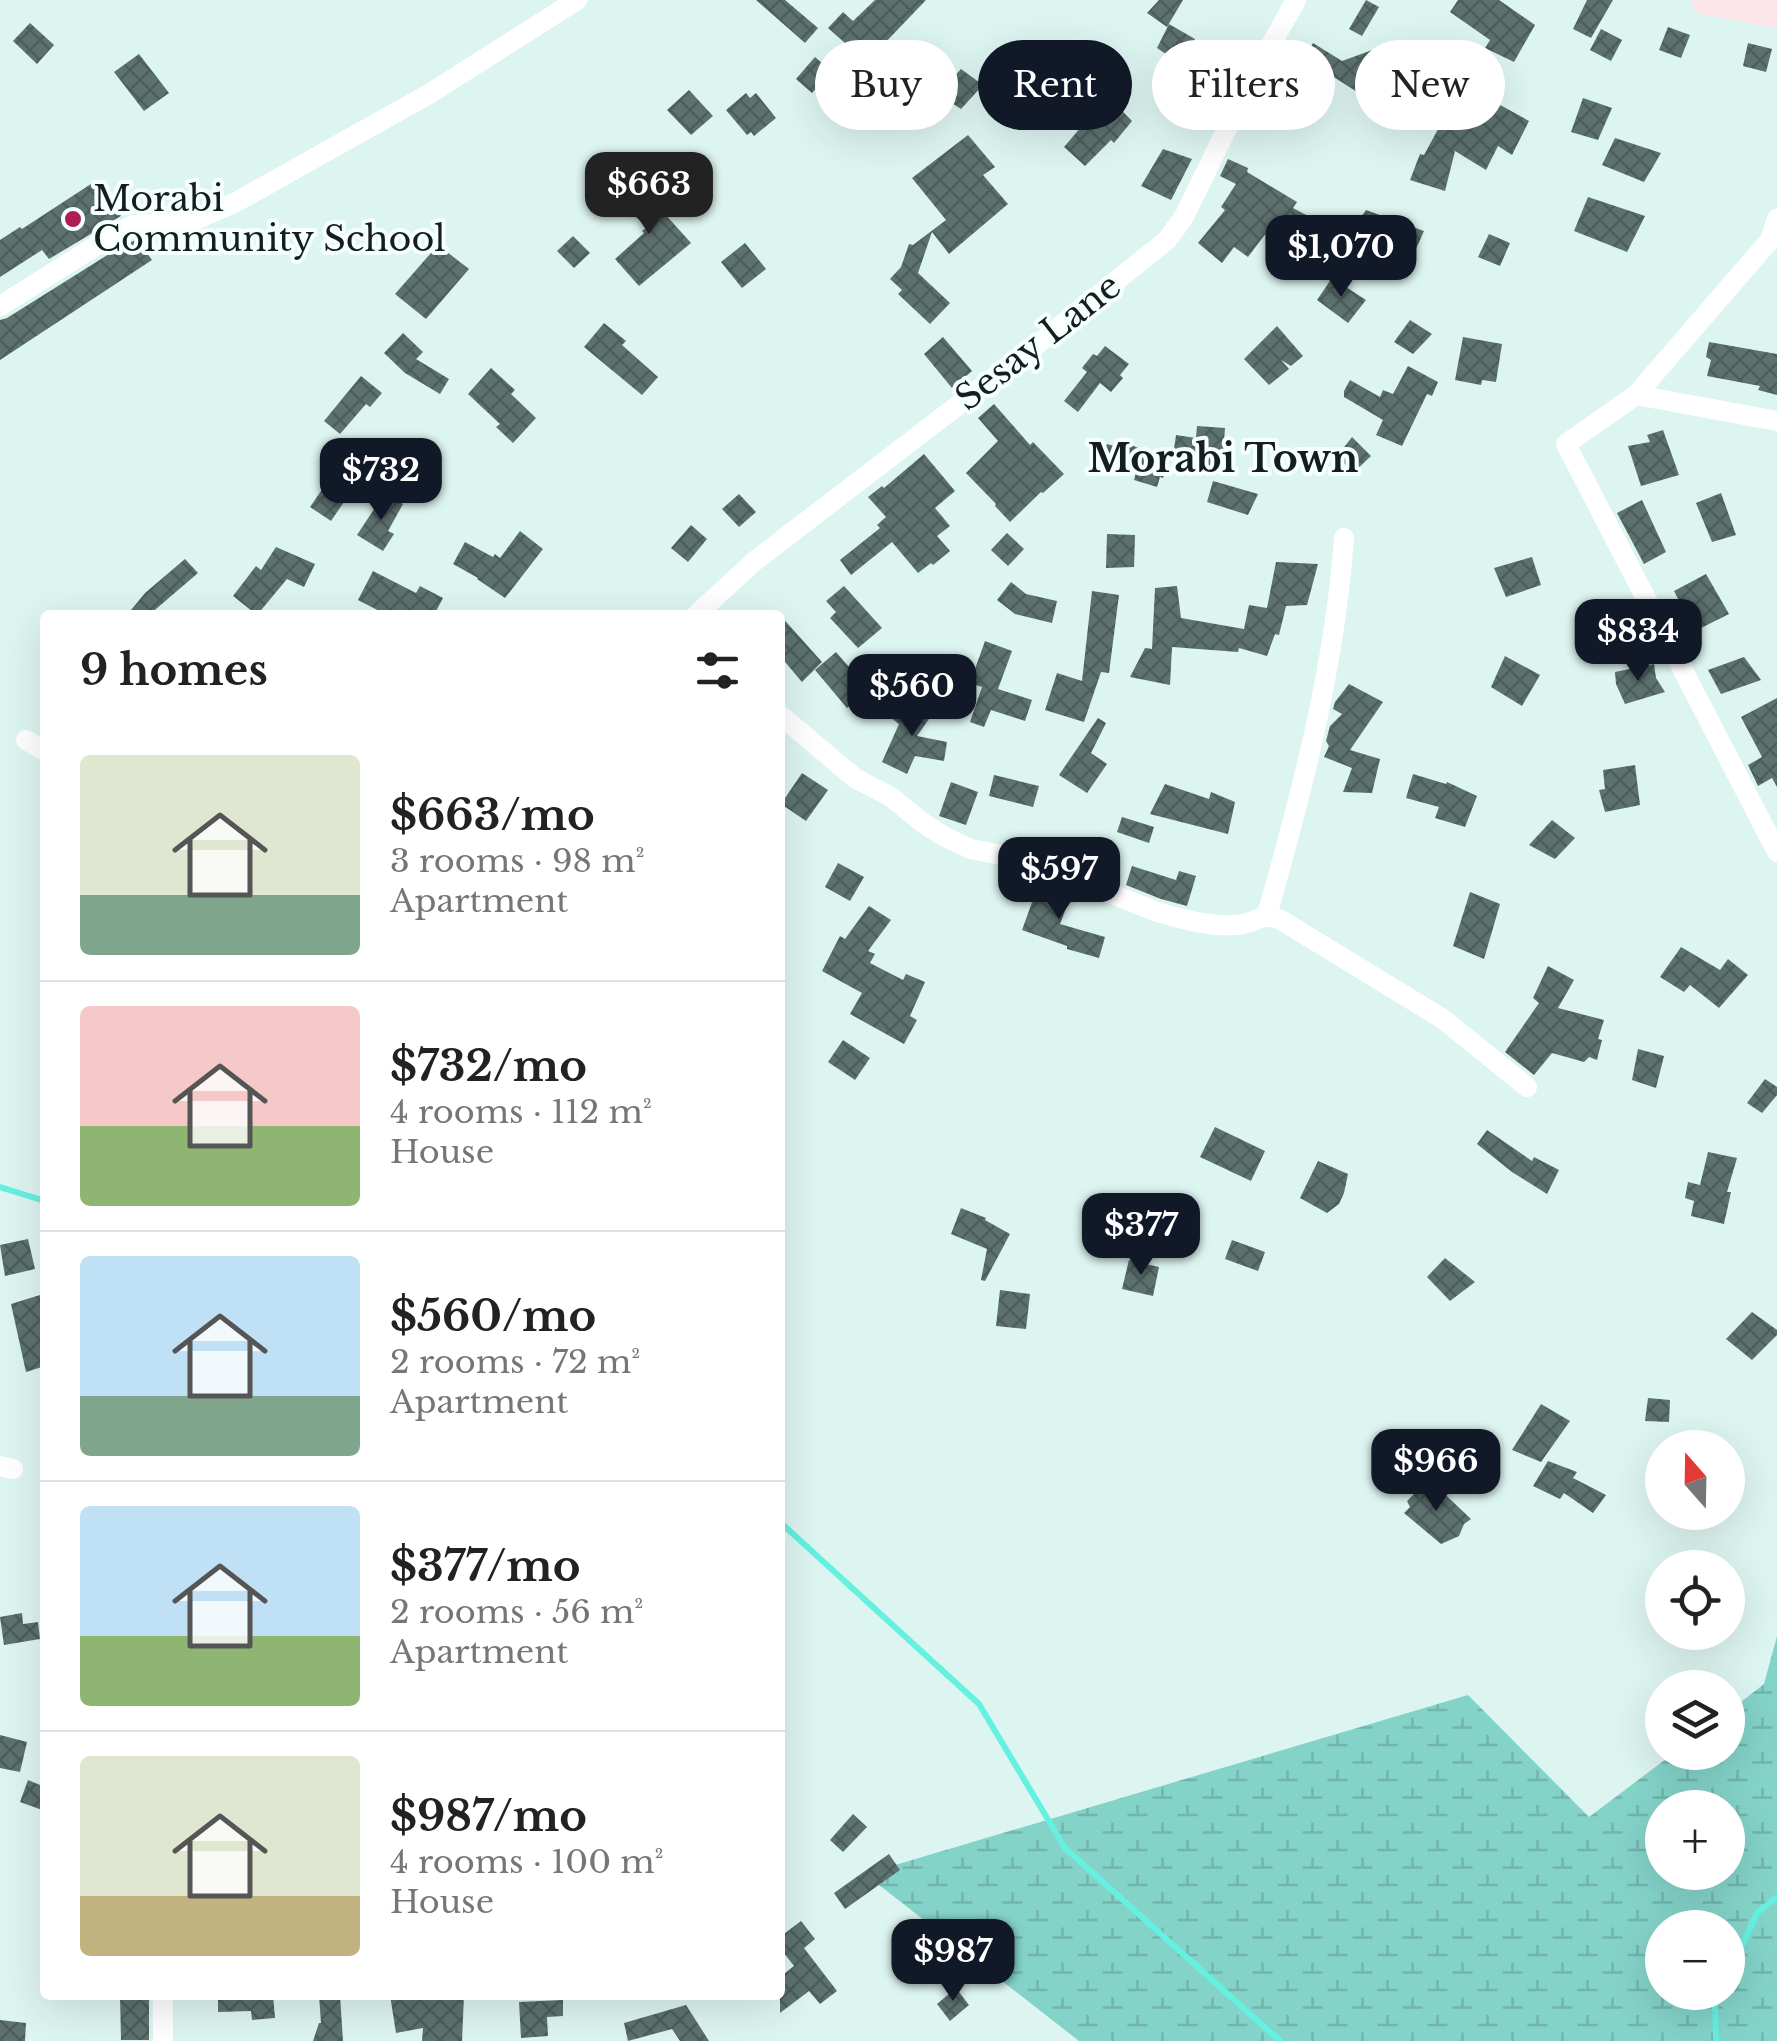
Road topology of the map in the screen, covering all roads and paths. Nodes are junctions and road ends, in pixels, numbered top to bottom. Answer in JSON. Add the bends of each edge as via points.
{"nodes":[{"id":1,"x":577,"y":0,"type":"edge"},
{"id":2,"x":1296,"y":0,"type":"edge"},
{"id":3,"x":1707,"y":0,"type":"edge"},
{"id":4,"x":1742,"y":3,"type":"edge"},
{"id":5,"x":1777,"y":12,"type":"edge"},
{"id":6,"x":1777,"y":219,"type":"edge"},
{"id":7,"x":0,"y":306,"type":"edge"},
{"id":8,"x":1636,"y":394,"type":"junction"},
{"id":9,"x":1777,"y":421,"type":"edge"},
{"id":10,"x":1344,"y":538,"type":"dead end"},
{"id":11,"x":701,"y":610,"type":"edge"},
{"id":12,"x":785,"y":719,"type":"edge"},
{"id":13,"x":26,"y":740,"type":"dead end"},
{"id":14,"x":40,"y":748,"type":"edge"},
{"id":15,"x":1777,"y":852,"type":"edge"},
{"id":16,"x":1267,"y":916,"type":"junction"},
{"id":17,"x":1527,"y":1087,"type":"dead end"},
{"id":18,"x":163,"y":2000,"type":"edge"},
{"id":19,"x":163,"y":2041,"type":"edge"}],
"edges":[{"from":1,"to":7,"type":"street","via":[[429,94],[236,202],[188,223],[134,225]]},
{"from":2,"to":11,"type":"street","name":"Sesay Lane","via":[[1167,240],[756,560]]},
{"from":3,"to":4,"type":"street"},
{"from":4,"to":5,"type":"street"},
{"from":6,"to":8,"type":"street","via":[[1770,240]]},
{"from":8,"to":9,"type":"street"},
{"from":8,"to":15,"type":"street","via":[[1566,444]]},
{"from":10,"to":16,"type":"street","via":[[1340,602],[1306,775]]},
{"from":12,"to":16,"type":"street","via":[[855,778],[945,837],[1030,861],[1176,918],[1236,925]]},
{"from":13,"to":14,"type":"street"},
{"from":16,"to":17,"type":"street","via":[[1443,1019]]},
{"from":18,"to":19,"type":"street"}]}
